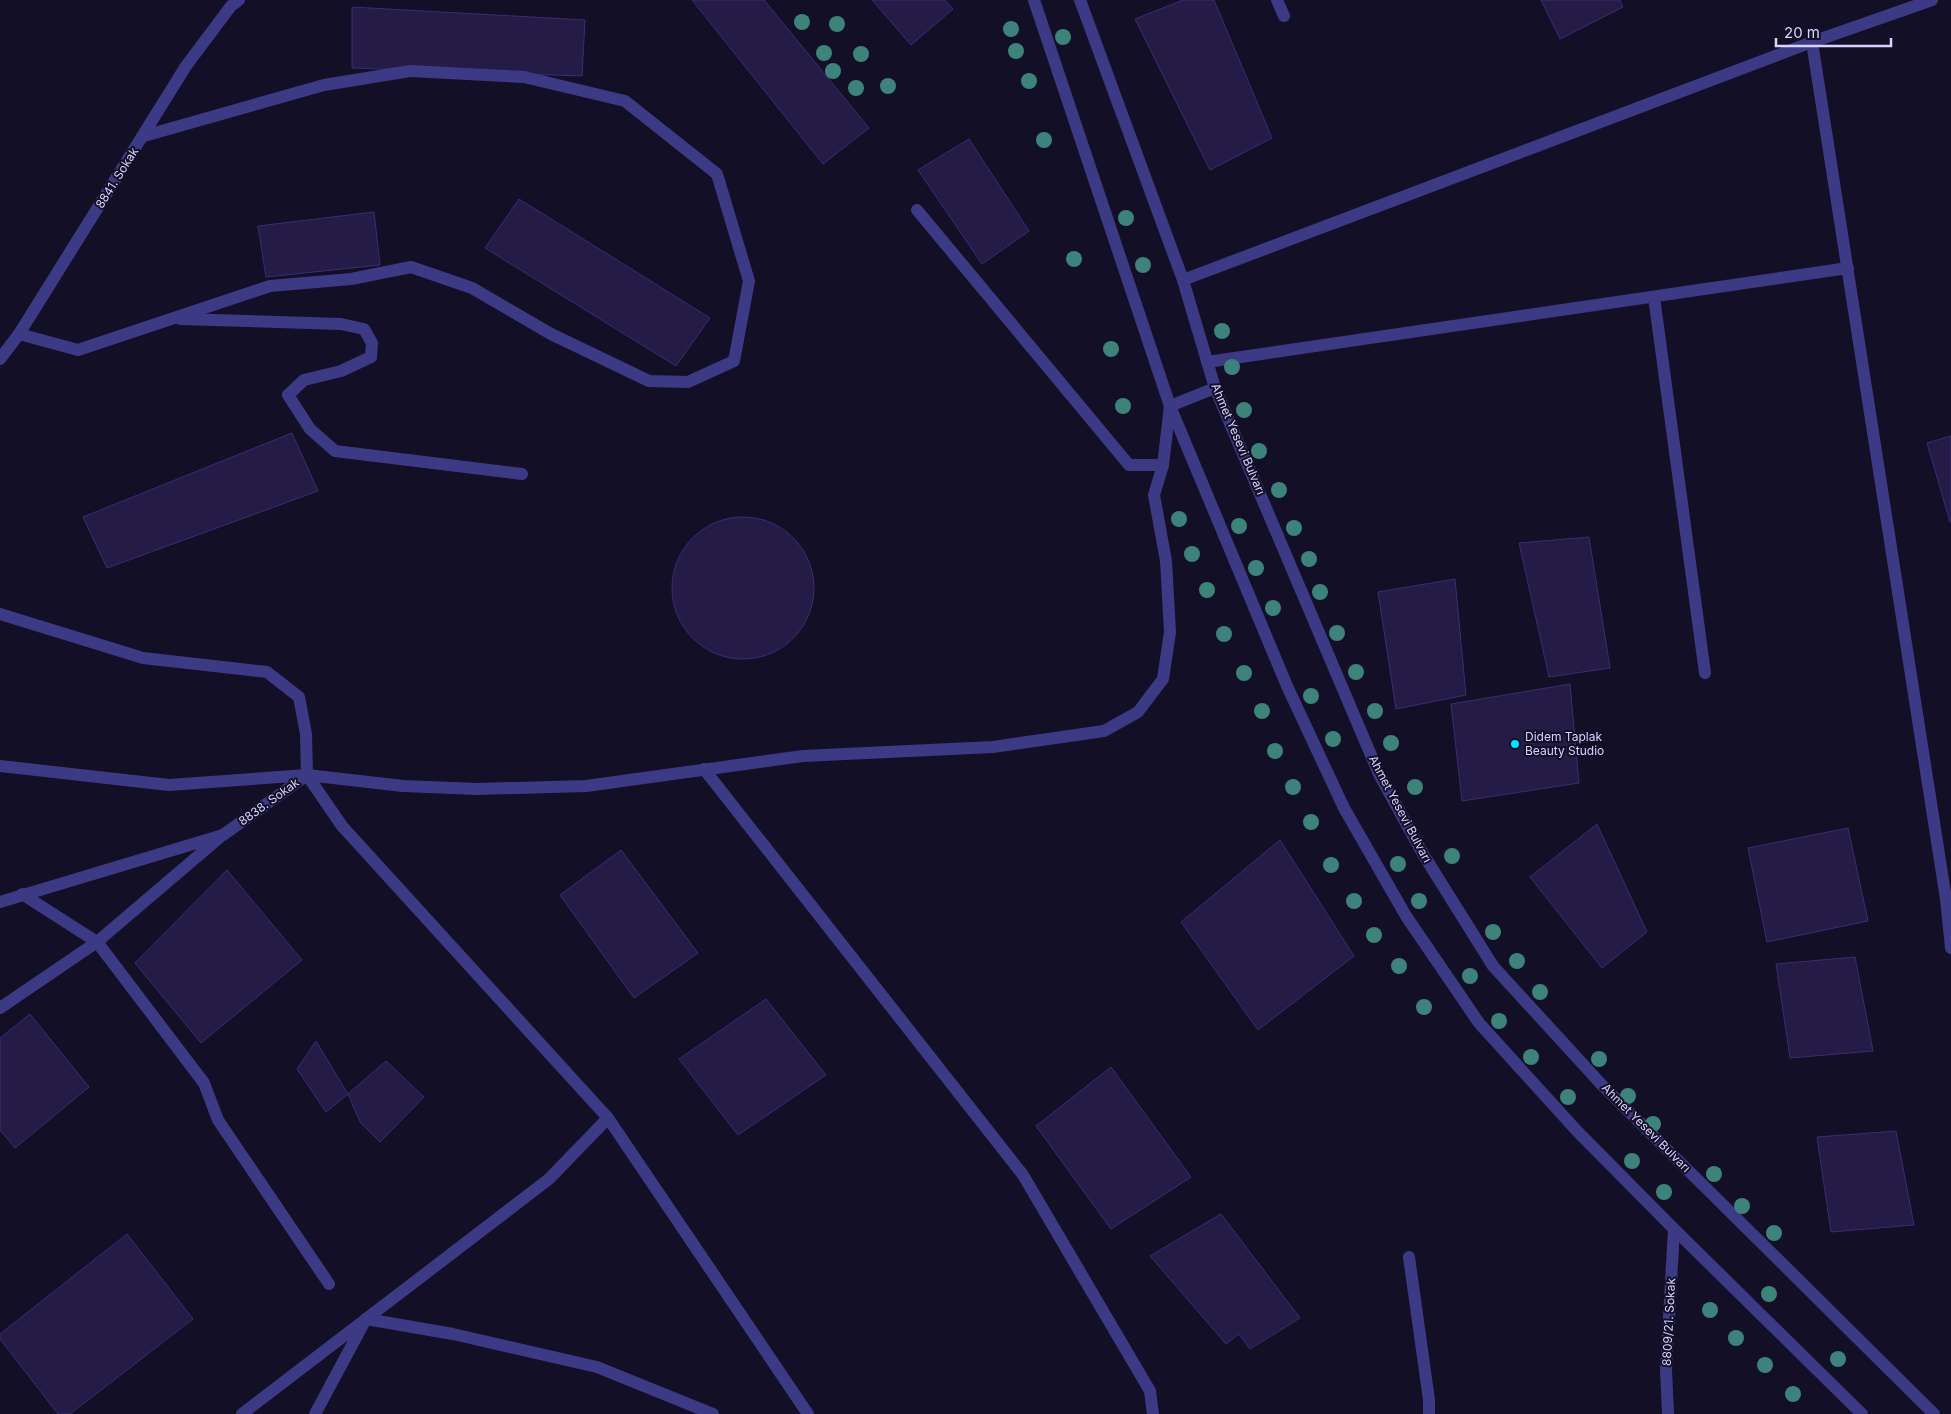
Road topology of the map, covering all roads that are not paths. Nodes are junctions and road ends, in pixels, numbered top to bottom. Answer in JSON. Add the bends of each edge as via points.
{"nodes":[{"id":1,"x":239,"y":0,"type":"edge"},
{"id":2,"x":1034,"y":0,"type":"edge"},
{"id":3,"x":1080,"y":0,"type":"edge"},
{"id":4,"x":1277,"y":0,"type":"edge"},
{"id":5,"x":1932,"y":0,"type":"edge"},
{"id":6,"x":1284,"y":16,"type":"dead end"},
{"id":7,"x":1812,"y":42,"type":"junction"},
{"id":8,"x":144,"y":136,"type":"junction"},
{"id":9,"x":917,"y":210,"type":"dead end"},
{"id":10,"x":1848,"y":268,"type":"junction"},
{"id":11,"x":1182,"y":280,"type":"junction"},
{"id":12,"x":1654,"y":297,"type":"junction"},
{"id":13,"x":170,"y":319,"type":"junction"},
{"id":14,"x":18,"y":334,"type":"junction"},
{"id":15,"x":0,"y":359,"type":"edge"},
{"id":16,"x":1208,"y":362,"type":"junction"},
{"id":17,"x":1215,"y":388,"type":"junction"},
{"id":18,"x":1170,"y":406,"type":"junction"},
{"id":19,"x":1163,"y":465,"type":"junction"},
{"id":20,"x":522,"y":474,"type":"dead end"},
{"id":21,"x":0,"y":614,"type":"edge"},
{"id":22,"x":1705,"y":673,"type":"dead end"},
{"id":23,"x":0,"y":766,"type":"edge"},
{"id":24,"x":704,"y":769,"type":"junction"},
{"id":25,"x":307,"y":775,"type":"junction"},
{"id":26,"x":223,"y":835,"type":"junction"},
{"id":27,"x":22,"y":894,"type":"junction"},
{"id":28,"x":0,"y":902,"type":"edge"},
{"id":29,"x":97,"y":942,"type":"junction"},
{"id":30,"x":1951,"y":948,"type":"edge"},
{"id":31,"x":0,"y":1008,"type":"edge"},
{"id":32,"x":608,"y":1118,"type":"junction"},
{"id":33,"x":1674,"y":1229,"type":"junction"},
{"id":34,"x":1409,"y":1257,"type":"dead end"},
{"id":35,"x":329,"y":1284,"type":"dead end"},
{"id":36,"x":366,"y":1319,"type":"junction"},
{"id":37,"x":242,"y":1414,"type":"edge"},
{"id":38,"x":315,"y":1414,"type":"edge"},
{"id":39,"x":713,"y":1414,"type":"edge"},
{"id":40,"x":808,"y":1414,"type":"edge"},
{"id":41,"x":1153,"y":1414,"type":"edge"},
{"id":42,"x":1428,"y":1414,"type":"edge"},
{"id":43,"x":1668,"y":1414,"type":"edge"},
{"id":44,"x":1862,"y":1414,"type":"edge"},
{"id":45,"x":1934,"y":1414,"type":"edge"}],
"edges":[{"from":1,"to":8,"type":"street","name":"8841. Sokak","via":[[186,66]]},
{"from":2,"to":18,"type":"street"},
{"from":3,"to":11,"type":"street","name":"Ahmet Yesevi Bulvarı"},
{"from":4,"to":6,"type":"street"},
{"from":5,"to":7,"type":"street"},
{"from":7,"to":10,"type":"street"},
{"from":7,"to":11,"type":"street"},
{"from":8,"to":13,"type":"street","via":[[324,85],[410,71],[524,77],[625,101],[717,174],[749,282],[734,361],[688,382],[649,381],[551,334],[472,288],[411,267],[351,279],[270,286]]},
{"from":8,"to":14,"type":"street","name":"8841. Sokak"},
{"from":9,"to":19,"type":"street","via":[[1129,465]]},
{"from":10,"to":12,"type":"street"},
{"from":10,"to":30,"type":"street"},
{"from":11,"to":16,"type":"street","name":"Ahmet Yesevi Bulvarı"},
{"from":12,"to":16,"type":"street"},
{"from":12,"to":22,"type":"street"},
{"from":13,"to":14,"type":"street","via":[[78,350]]},
{"from":13,"to":20,"type":"street","via":[[341,324],[364,329],[372,343],[371,357],[341,371],[304,380],[288,395],[310,429],[335,451]]},
{"from":14,"to":15,"type":"street","name":"8841. Sokak"},
{"from":16,"to":17,"type":"street","name":"Ahmet Yesevi Bulvarı"},
{"from":17,"to":18,"type":"street"},
{"from":17,"to":45,"type":"street","name":"Ahmet Yesevi Bulvarı","via":[[1379,774],[1423,854],[1493,966],[1609,1091]]},
{"from":18,"to":19,"type":"street"},
{"from":18,"to":33,"type":"street","via":[[1287,686],[1344,808],[1406,916],[1479,1023],[1577,1131]]},
{"from":19,"to":24,"type":"street","via":[[1154,496],[1166,561],[1170,632],[1163,679],[1138,712],[1104,731],[1048,740],[993,747],[803,756]]},
{"from":21,"to":25,"type":"street","name":"8838. Sokak","via":[[143,658],[267,672],[299,697],[306,734]]},
{"from":23,"to":25,"type":"street","via":[[169,785]]},
{"from":24,"to":25,"type":"street","via":[[586,786],[478,789],[403,786]]},
{"from":24,"to":41,"type":"street","via":[[1023,1175],[1150,1391]]},
{"from":25,"to":26,"type":"street","name":"8838. Sokak"},
{"from":25,"to":32,"type":"street","via":[[342,826]]},
{"from":26,"to":27,"type":"street","name":"8838. Sokak"},
{"from":26,"to":29,"type":"street"},
{"from":27,"to":28,"type":"street","name":"8838. Sokak"},
{"from":27,"to":29,"type":"street"},
{"from":29,"to":31,"type":"street"},
{"from":29,"to":35,"type":"street","via":[[204,1083],[218,1120]]},
{"from":32,"to":36,"type":"street","via":[[549,1179]]},
{"from":32,"to":40,"type":"street"},
{"from":33,"to":43,"type":"street","name":"8809/21. Sokak","via":[[1666,1370]]},
{"from":33,"to":44,"type":"street"},
{"from":34,"to":42,"type":"street","via":[[1429,1400]]},
{"from":36,"to":37,"type":"street"},
{"from":36,"to":38,"type":"street"},
{"from":36,"to":39,"type":"street","via":[[453,1334],[598,1367]]}]}
